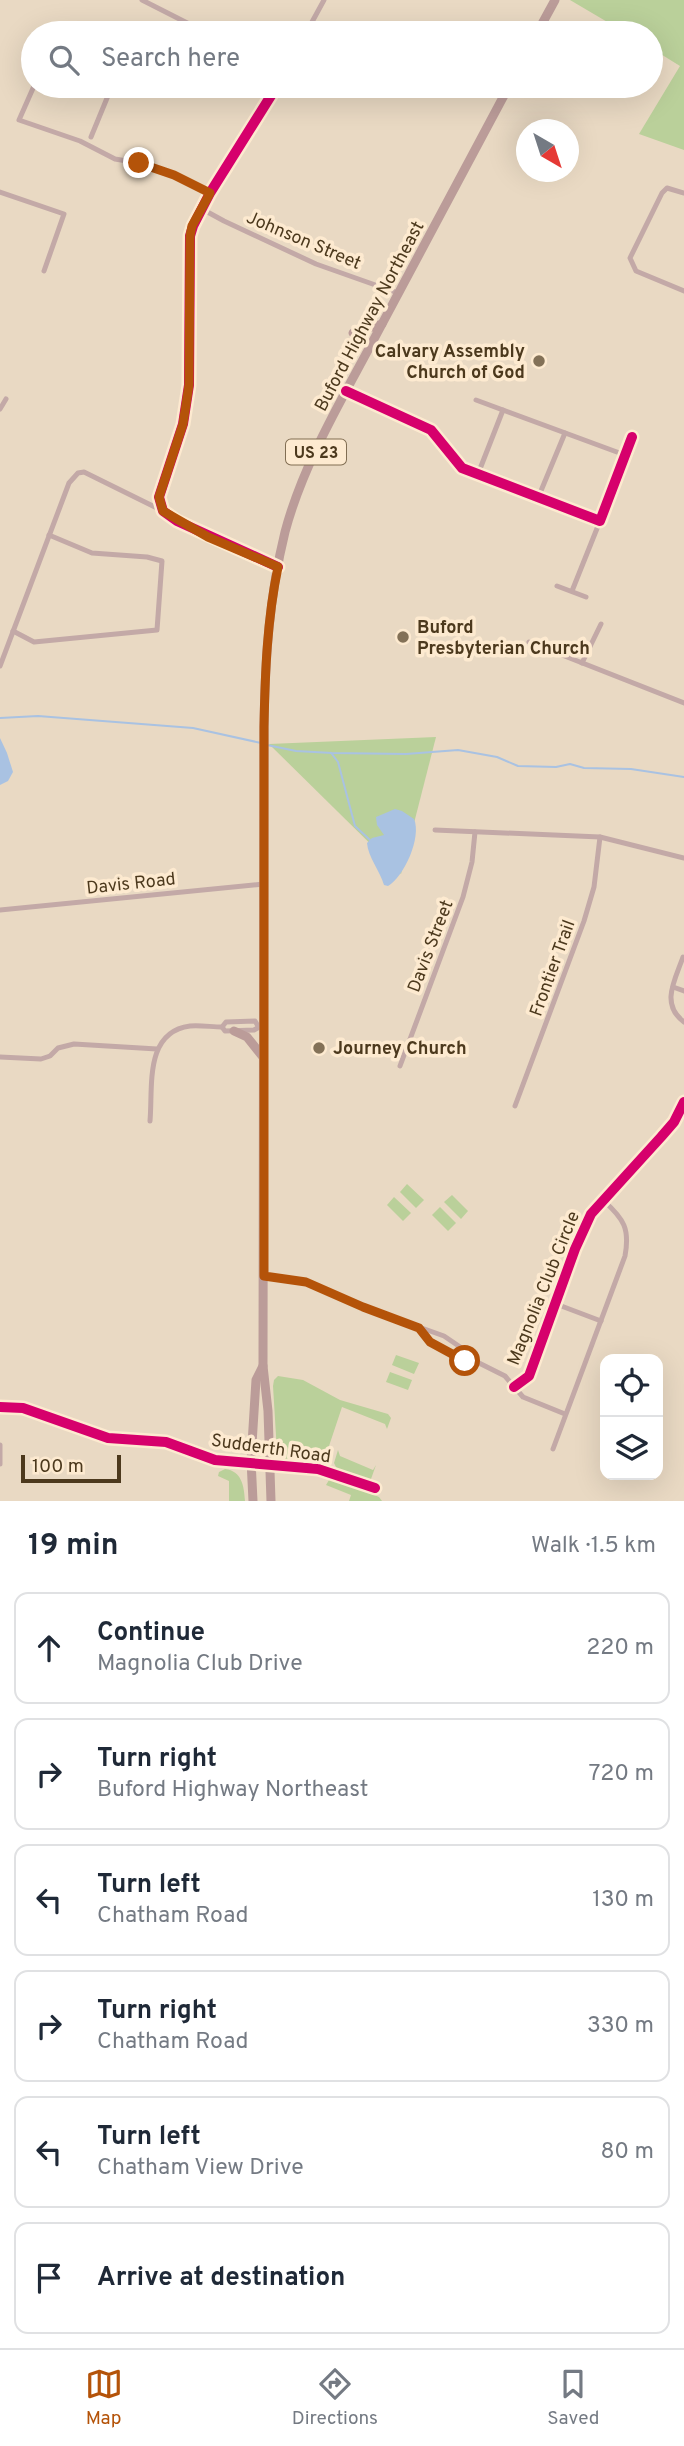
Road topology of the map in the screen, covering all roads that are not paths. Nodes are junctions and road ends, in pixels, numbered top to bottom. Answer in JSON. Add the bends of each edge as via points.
{"nodes":[{"id":1,"x":142,"y":0,"type":"edge"},
{"id":2,"x":324,"y":0,"type":"edge"},
{"id":3,"x":555,"y":0,"type":"edge"},
{"id":4,"x":183,"y":21,"type":"edge"},
{"id":5,"x":313,"y":21,"type":"edge"},
{"id":6,"x":544,"y":21,"type":"edge"},
{"id":7,"x":29,"y":98,"type":"edge"},
{"id":8,"x":107,"y":98,"type":"edge"},
{"id":9,"x":269,"y":98,"type":"edge"},
{"id":10,"x":503,"y":98,"type":"edge"},
{"id":11,"x":91,"y":137,"type":"dead end"},
{"id":12,"x":0,"y":192,"type":"edge"},
{"id":13,"x":210,"y":193,"type":"junction"},
{"id":14,"x":684,"y":194,"type":"edge"},
{"id":15,"x":202,"y":209,"type":"junction"},
{"id":16,"x":44,"y":271,"type":"dead end"},
{"id":17,"x":684,"y":291,"type":"edge"},
{"id":18,"x":398,"y":293,"type":"junction"},
{"id":19,"x":382,"y":324,"type":"junction"},
{"id":20,"x":353,"y":333,"type":"dead end"},
{"id":21,"x":346,"y":391,"type":"junction"},
{"id":22,"x":6,"y":399,"type":"dead end"},
{"id":23,"x":476,"y":400,"type":"dead end"},
{"id":24,"x":0,"y":409,"type":"edge"},
{"id":25,"x":503,"y":411,"type":"junction"},
{"id":26,"x":565,"y":433,"type":"junction"},
{"id":27,"x":632,"y":437,"type":"dead end"},
{"id":28,"x":625,"y":455,"type":"junction"},
{"id":29,"x":478,"y":474,"type":"junction"},
{"id":30,"x":538,"y":498,"type":"junction"},
{"id":31,"x":163,"y":511,"type":"junction"},
{"id":32,"x":600,"y":521,"type":"junction"},
{"id":33,"x":49,"y":535,"type":"junction"},
{"id":34,"x":278,"y":567,"type":"junction"},
{"id":35,"x":557,"y":586,"type":"dead end"},
{"id":36,"x":572,"y":591,"type":"junction"},
{"id":37,"x":586,"y":597,"type":"dead end"},
{"id":38,"x":601,"y":624,"type":"dead end"},
{"id":39,"x":13,"y":631,"type":"junction"},
{"id":40,"x":529,"y":642,"type":"dead end"},
{"id":41,"x":582,"y":663,"type":"junction"},
{"id":42,"x":0,"y":666,"type":"edge"},
{"id":43,"x":684,"y":703,"type":"edge"},
{"id":44,"x":435,"y":830,"type":"dead end"},
{"id":45,"x":475,"y":832,"type":"junction"},
{"id":46,"x":600,"y":836,"type":"junction"},
{"id":47,"x":684,"y":858,"type":"edge"},
{"id":48,"x":264,"y":884,"type":"junction"},
{"id":49,"x":0,"y":910,"type":"edge"},
{"id":50,"x":683,"y":957,"type":"edge"},
{"id":51,"x":673,"y":986,"type":"junction"},
{"id":52,"x":684,"y":991,"type":"edge"},
{"id":53,"x":684,"y":1022,"type":"edge"},
{"id":54,"x":261,"y":1026,"type":"junction"},
{"id":55,"x":222,"y":1027,"type":"junction"},
{"id":56,"x":234,"y":1031,"type":"junction"},
{"id":57,"x":157,"y":1049,"type":"junction"},
{"id":58,"x":0,"y":1057,"type":"edge"},
{"id":59,"x":264,"y":1058,"type":"junction"},
{"id":60,"x":400,"y":1066,"type":"dead end"},
{"id":61,"x":684,"y":1102,"type":"edge"},
{"id":62,"x":515,"y":1106,"type":"dead end"},
{"id":63,"x":150,"y":1121,"type":"dead end"},
{"id":64,"x":604,"y":1201,"type":"junction"},
{"id":65,"x":264,"y":1276,"type":"junction"},
{"id":66,"x":556,"y":1304,"type":"junction"},
{"id":67,"x":601,"y":1321,"type":"junction"},
{"id":68,"x":419,"y":1328,"type":"junction"},
{"id":69,"x":453,"y":1342,"type":"junction"},
{"id":70,"x":447,"y":1351,"type":"junction"},
{"id":71,"x":477,"y":1362,"type":"junction"},
{"id":72,"x":262,"y":1366,"type":"junction"},
{"id":73,"x":514,"y":1387,"type":"junction"},
{"id":74,"x":0,"y":1407,"type":"edge"},
{"id":75,"x":565,"y":1414,"type":"junction"},
{"id":76,"x":0,"y":1445,"type":"edge"},
{"id":77,"x":553,"y":1449,"type":"dead end"},
{"id":78,"x":271,"y":1463,"type":"junction"},
{"id":79,"x":0,"y":1464,"type":"edge"},
{"id":80,"x":251,"y":1465,"type":"junction"},
{"id":81,"x":375,"y":1488,"type":"dead end"},
{"id":82,"x":253,"y":1501,"type":"edge"},
{"id":83,"x":271,"y":1501,"type":"edge"}],
"edges":[{"from":1,"to":4,"type":"street"},
{"from":2,"to":5,"type":"street"},
{"from":3,"to":6,"type":"main road"},
{"from":7,"to":13,"type":"street","via":[[19,120],[80,141],[115,159],[174,175]]},
{"from":8,"to":11,"type":"street"},
{"from":9,"to":13,"type":"street"},
{"from":10,"to":18,"type":"main road","name":"Buford Highway Northeast","number":"US 23"},
{"from":12,"to":16,"type":"street","via":[[64,214]]},
{"from":13,"to":15,"type":"street"},
{"from":14,"to":17,"type":"street","via":[[667,188],[662,192],[630,258],[636,271]]},
{"from":15,"to":18,"type":"street","name":"Johnson Street","via":[[316,264]]},
{"from":15,"to":31,"type":"street","via":[[190,236],[189,385],[183,424],[159,497]]},
{"from":18,"to":19,"type":"main road","name":"Buford Highway Northeast","number":"US 23"},
{"from":19,"to":20,"type":"main road"},
{"from":19,"to":21,"type":"main road","name":"Buford Highway Northeast","number":"US 23"},
{"from":21,"to":29,"type":"street","via":[[430,430],[454,461]]},
{"from":21,"to":34,"type":"main road","name":"Buford Highway Northeast","number":"US 23","via":[[304,477]]},
{"from":22,"to":24,"type":"street"},
{"from":23,"to":25,"type":"street"},
{"from":25,"to":26,"type":"street"},
{"from":25,"to":29,"type":"street"},
{"from":26,"to":28,"type":"street"},
{"from":26,"to":30,"type":"street"},
{"from":27,"to":28,"type":"street"},
{"from":28,"to":32,"type":"street"},
{"from":29,"to":30,"type":"street"},
{"from":30,"to":32,"type":"street"},
{"from":31,"to":33,"type":"street","via":[[78,473],[69,483]]},
{"from":31,"to":34,"type":"street","via":[[208,537]]},
{"from":32,"to":36,"type":"street"},
{"from":33,"to":39,"type":"street"},
{"from":33,"to":39,"type":"street","via":[[92,553],[162,561],[158,630],[34,642]]},
{"from":34,"to":48,"type":"main road","name":"Buford Highway Northeast","number":"US 23","via":[[265,662]]},
{"from":35,"to":36,"type":"street"},
{"from":36,"to":37,"type":"street"},
{"from":38,"to":41,"type":"street"},
{"from":39,"to":42,"type":"street"},
{"from":40,"to":41,"type":"street"},
{"from":41,"to":43,"type":"street"},
{"from":44,"to":45,"type":"street"},
{"from":45,"to":46,"type":"street"},
{"from":45,"to":60,"type":"street","name":"Davis Street","via":[[463,897]]},
{"from":46,"to":47,"type":"street"},
{"from":46,"to":62,"type":"street","name":"Frontier Trail","via":[[594,887],[584,921]]},
{"from":48,"to":49,"type":"street","name":"Davis Road"},
{"from":48,"to":54,"type":"main road","name":"Buford Highway Northeast","number":"US 23"},
{"from":50,"to":51,"type":"street"},
{"from":51,"to":52,"type":"street"},
{"from":51,"to":53,"type":"street","via":[[671,1006]]},
{"from":54,"to":55,"type":"street","via":[[254,1021],[226,1022]]},
{"from":54,"to":56,"type":"street"},
{"from":54,"to":59,"type":"main road","name":"Buford Highway Northeast","number":"US 23"},
{"from":55,"to":56,"type":"street"},
{"from":55,"to":57,"type":"street","via":[[188,1026],[161,1041]]},
{"from":56,"to":59,"type":"main road","via":[[247,1037]]},
{"from":57,"to":58,"type":"street","via":[[74,1044],[41,1059]]},
{"from":57,"to":63,"type":"street"},
{"from":59,"to":65,"type":"main road","name":"Buford Highway Northeast","number":"US 23"},
{"from":61,"to":64,"type":"street","via":[[674,1122]]},
{"from":64,"to":66,"type":"street","name":"Magnolia Club Circle","via":[[591,1214]]},
{"from":64,"to":67,"type":"street","name":"Magnolia Club Circle","via":[[620,1216],[628,1234],[625,1256]]},
{"from":65,"to":68,"type":"street","via":[[306,1282]]},
{"from":65,"to":72,"type":"main road","name":"Buford Highway Northeast","number":"US 23"},
{"from":66,"to":67,"type":"street"},
{"from":66,"to":73,"type":"street","name":"Magnolia Club Circle","via":[[528,1376]]},
{"from":67,"to":75,"type":"street","name":"Magnolia Club Circle"},
{"from":68,"to":69,"type":"street"},
{"from":68,"to":70,"type":"street","via":[[430,1342]]},
{"from":69,"to":70,"type":"street"},
{"from":69,"to":71,"type":"street"},
{"from":70,"to":71,"type":"street"},
{"from":71,"to":73,"type":"street","via":[[505,1376]]},
{"from":72,"to":78,"type":"main road","number":"US 23"},
{"from":72,"to":80,"type":"main road","number":"US 23","via":[[256,1380]]},
{"from":73,"to":75,"type":"street","via":[[523,1397]]},
{"from":74,"to":80,"type":"street","name":"Sudderth Road","via":[[23,1408],[108,1438],[166,1442],[209,1459]]},
{"from":75,"to":77,"type":"street","name":"Magnolia Club Circle"},
{"from":76,"to":79,"type":"street"},
{"from":78,"to":80,"type":"street","name":"Sudderth Road"},
{"from":78,"to":81,"type":"street","name":"Sudderth Road","via":[[318,1469]]},
{"from":78,"to":83,"type":"main road","number":"US 23"},
{"from":80,"to":82,"type":"main road","number":"US 23"}]}
